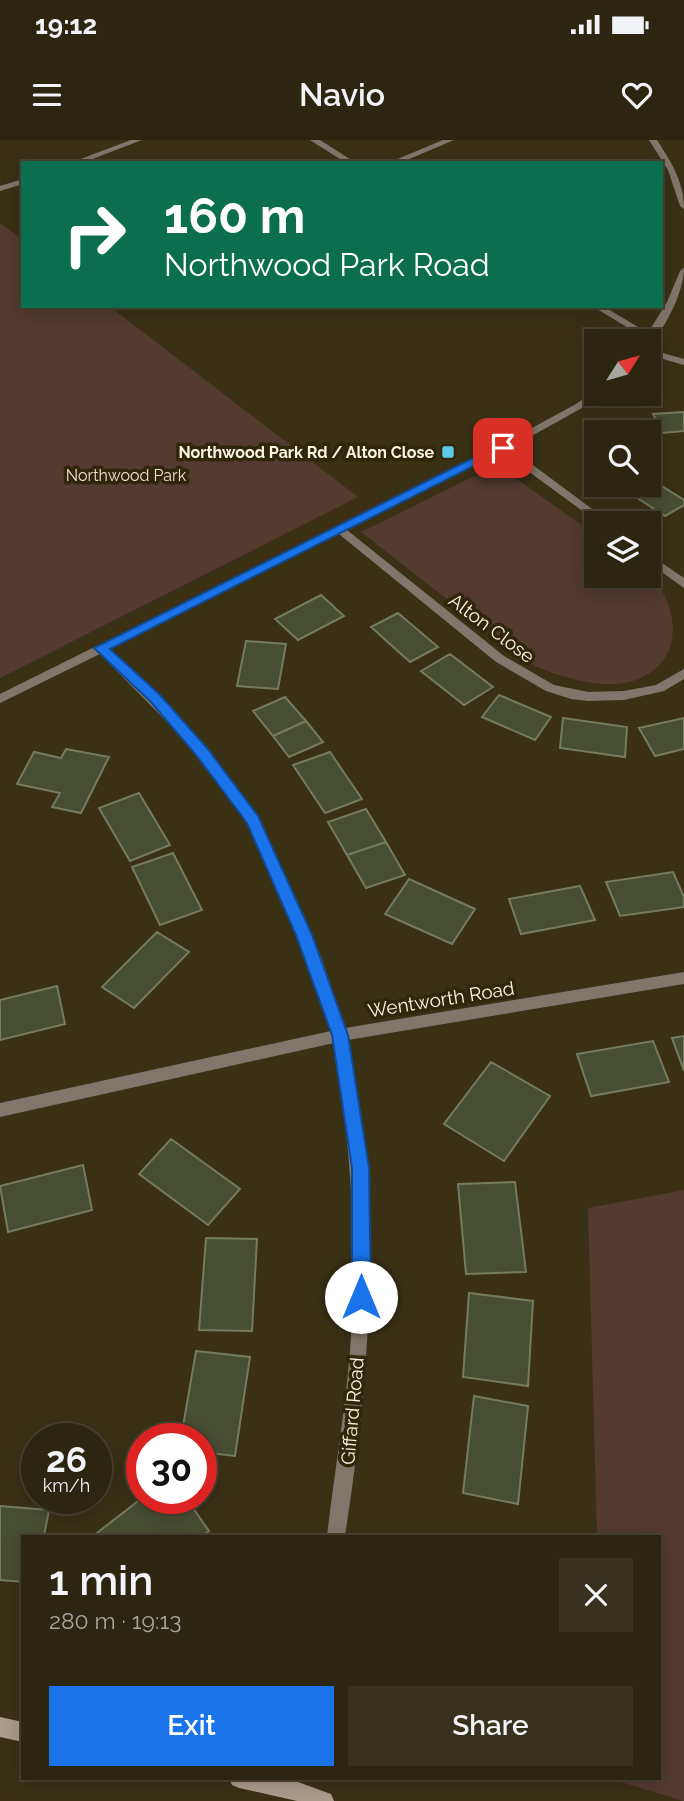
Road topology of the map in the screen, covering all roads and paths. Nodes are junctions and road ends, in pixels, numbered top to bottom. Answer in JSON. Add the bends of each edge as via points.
{"nodes":[{"id":1,"x":138,"y":140,"type":"edge"},
{"id":2,"x":314,"y":140,"type":"edge"},
{"id":3,"x":450,"y":140,"type":"edge"},
{"id":4,"x":653,"y":140,"type":"edge"},
{"id":5,"x":80,"y":161,"type":"edge"},
{"id":6,"x":349,"y":161,"type":"edge"},
{"id":7,"x":397,"y":161,"type":"edge"},
{"id":8,"x":21,"y":182,"type":"edge"},
{"id":9,"x":0,"y":189,"type":"edge"},
{"id":10,"x":684,"y":206,"type":"edge"},
{"id":11,"x":684,"y":271,"type":"edge"},
{"id":12,"x":599,"y":308,"type":"edge"},
{"id":13,"x":632,"y":329,"type":"edge"},
{"id":14,"x":656,"y":329,"type":"edge"},
{"id":15,"x":662,"y":356,"type":"edge"},
{"id":16,"x":684,"y":362,"type":"edge"},
{"id":17,"x":584,"y":402,"type":"edge"},
{"id":18,"x":503,"y":448,"type":"junction"},
{"id":19,"x":590,"y":511,"type":"edge"},
{"id":20,"x":339,"y":529,"type":"junction"},
{"id":21,"x":661,"y":566,"type":"edge"},
{"id":22,"x":684,"y":584,"type":"edge"},
{"id":23,"x":100,"y":648,"type":"junction"},
{"id":24,"x":684,"y":673,"type":"edge"},
{"id":25,"x":0,"y":699,"type":"edge"},
{"id":26,"x":684,"y":978,"type":"edge"},
{"id":27,"x":340,"y":1035,"type":"junction"},
{"id":28,"x":0,"y":1110,"type":"edge"},
{"id":29,"x":336,"y":1535,"type":"edge"},
{"id":30,"x":0,"y":1727,"type":"edge"},
{"id":31,"x":21,"y":1732,"type":"edge"},
{"id":32,"x":257,"y":1780,"type":"edge"},
{"id":33,"x":293,"y":1784,"type":"edge"},
{"id":34,"x":324,"y":1801,"type":"edge"}],
"edges":[{"from":1,"to":5,"type":"street"},
{"from":2,"to":6,"type":"street"},
{"from":3,"to":7,"type":"street"},
{"from":4,"to":10,"type":"street","via":[[672,170]]},
{"from":8,"to":9,"type":"street"},
{"from":11,"to":14,"type":"street","via":[[673,302]]},
{"from":12,"to":13,"type":"street"},
{"from":15,"to":16,"type":"street"},
{"from":17,"to":18,"type":"street"},
{"from":18,"to":19,"type":"street"},
{"from":18,"to":20,"type":"street"},
{"from":20,"to":23,"type":"street"},
{"from":20,"to":24,"type":"street","name":"Alton Close","via":[[500,659],[522,675],[561,692],[607,697],[644,693]]},
{"from":21,"to":22,"type":"street"},
{"from":23,"to":25,"type":"street"},
{"from":23,"to":27,"type":"street","name":"Giffard Road","via":[[156,698],[253,820],[304,935]]},
{"from":26,"to":27,"type":"street","name":"Wentworth Road"},
{"from":27,"to":28,"type":"street","name":"Wentworth Road"},
{"from":27,"to":29,"type":"street","name":"Giffard Road","via":[[360,1168],[361,1297],[351,1446]]},
{"from":30,"to":31,"type":"street"},
{"from":32,"to":33,"type":"street"},
{"from":33,"to":34,"type":"street"}]}
